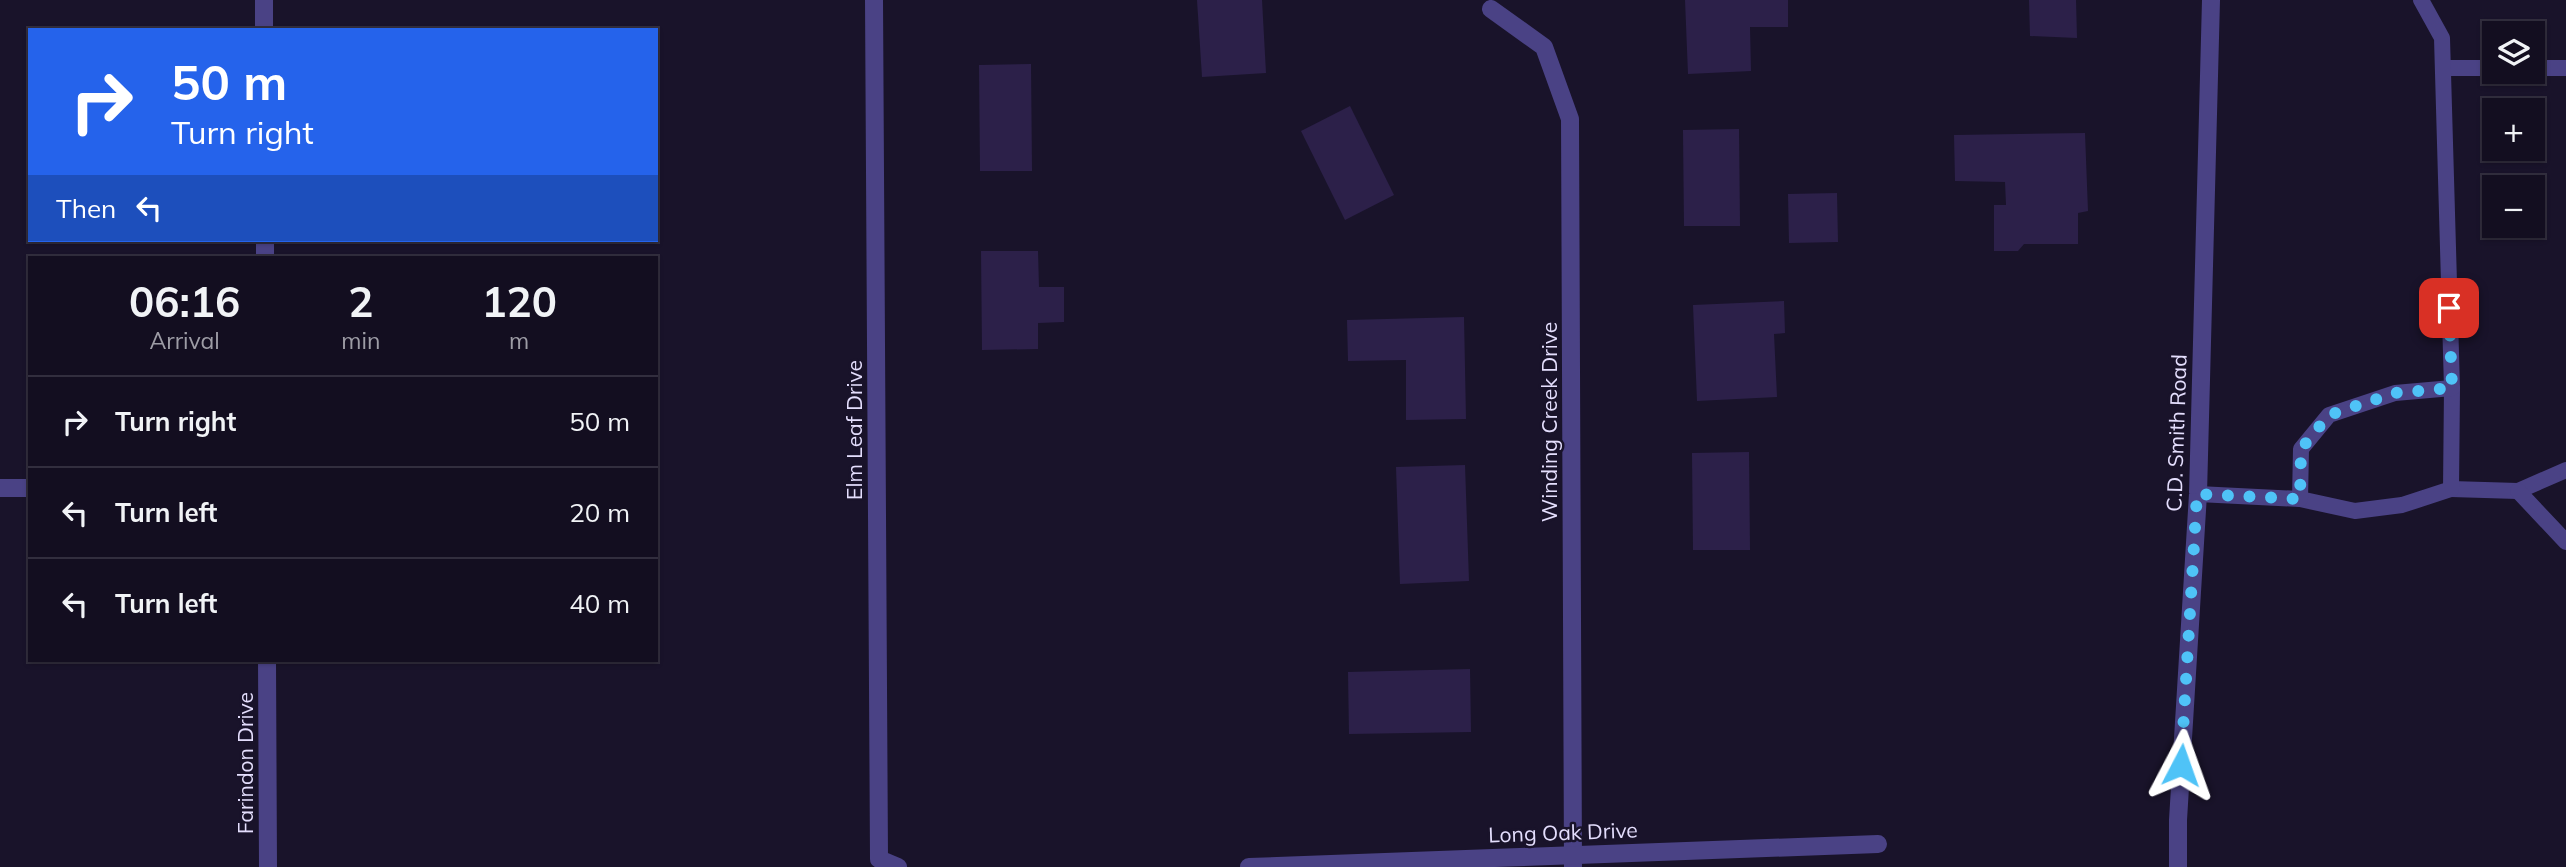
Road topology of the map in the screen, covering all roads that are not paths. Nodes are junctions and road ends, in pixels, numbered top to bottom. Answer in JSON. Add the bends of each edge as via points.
{"nodes":[{"id":1,"x":264,"y":0,"type":"edge"},
{"id":2,"x":874,"y":0,"type":"edge"},
{"id":3,"x":2211,"y":0,"type":"edge"},
{"id":4,"x":2422,"y":0,"type":"edge"},
{"id":5,"x":1492,"y":9,"type":"dead end"},
{"id":6,"x":264,"y":28,"type":"edge"},
{"id":7,"x":2444,"y":68,"type":"junction"},
{"id":8,"x":2482,"y":68,"type":"edge"},
{"id":9,"x":2545,"y":68,"type":"edge"},
{"id":10,"x":2566,"y":68,"type":"edge"},
{"id":11,"x":2452,"y":388,"type":"junction"},
{"id":12,"x":2566,"y":470,"type":"edge"},
{"id":13,"x":0,"y":488,"type":"edge"},
{"id":14,"x":28,"y":488,"type":"edge"},
{"id":15,"x":2451,"y":489,"type":"junction"},
{"id":16,"x":2518,"y":492,"type":"junction"},
{"id":17,"x":2197,"y":494,"type":"junction"},
{"id":18,"x":2300,"y":499,"type":"junction"},
{"id":19,"x":2566,"y":542,"type":"edge"},
{"id":20,"x":267,"y":662,"type":"edge"},
{"id":21,"x":1878,"y":844,"type":"dead end"},
{"id":22,"x":1573,"y":861,"type":"edge"},
{"id":23,"x":268,"y":867,"type":"edge"},
{"id":24,"x":898,"y":867,"type":"edge"},
{"id":25,"x":1249,"y":867,"type":"edge"},
{"id":26,"x":2178,"y":867,"type":"edge"}],
"edges":[{"from":1,"to":6,"type":"street"},
{"from":2,"to":24,"type":"street","name":"Elm Leaf Drive","via":[[879,859]]},
{"from":3,"to":17,"type":"street","name":"C.D. Smith Road"},
{"from":4,"to":7,"type":"lane","via":[[2442,38]]},
{"from":5,"to":22,"type":"street","name":"Winding Creek Drive","via":[[1544,47],[1570,119]]},
{"from":7,"to":8,"type":"lane"},
{"from":7,"to":11,"type":"lane"},
{"from":9,"to":10,"type":"lane"},
{"from":11,"to":15,"type":"lane"},
{"from":11,"to":18,"type":"lane","via":[[2395,393],[2329,415],[2301,449]]},
{"from":12,"to":16,"type":"lane"},
{"from":13,"to":14,"type":"street"},
{"from":15,"to":16,"type":"lane"},
{"from":15,"to":18,"type":"lane","via":[[2402,505],[2355,511]]},
{"from":16,"to":19,"type":"lane"},
{"from":17,"to":18,"type":"lane"},
{"from":17,"to":26,"type":"street","name":"C.D. Smith Road"},
{"from":20,"to":23,"type":"street","name":"Farindon Drive"},
{"from":21,"to":22,"type":"street","name":"Long Oak Drive"},
{"from":22,"to":25,"type":"street","name":"Long Oak Drive"}]}
